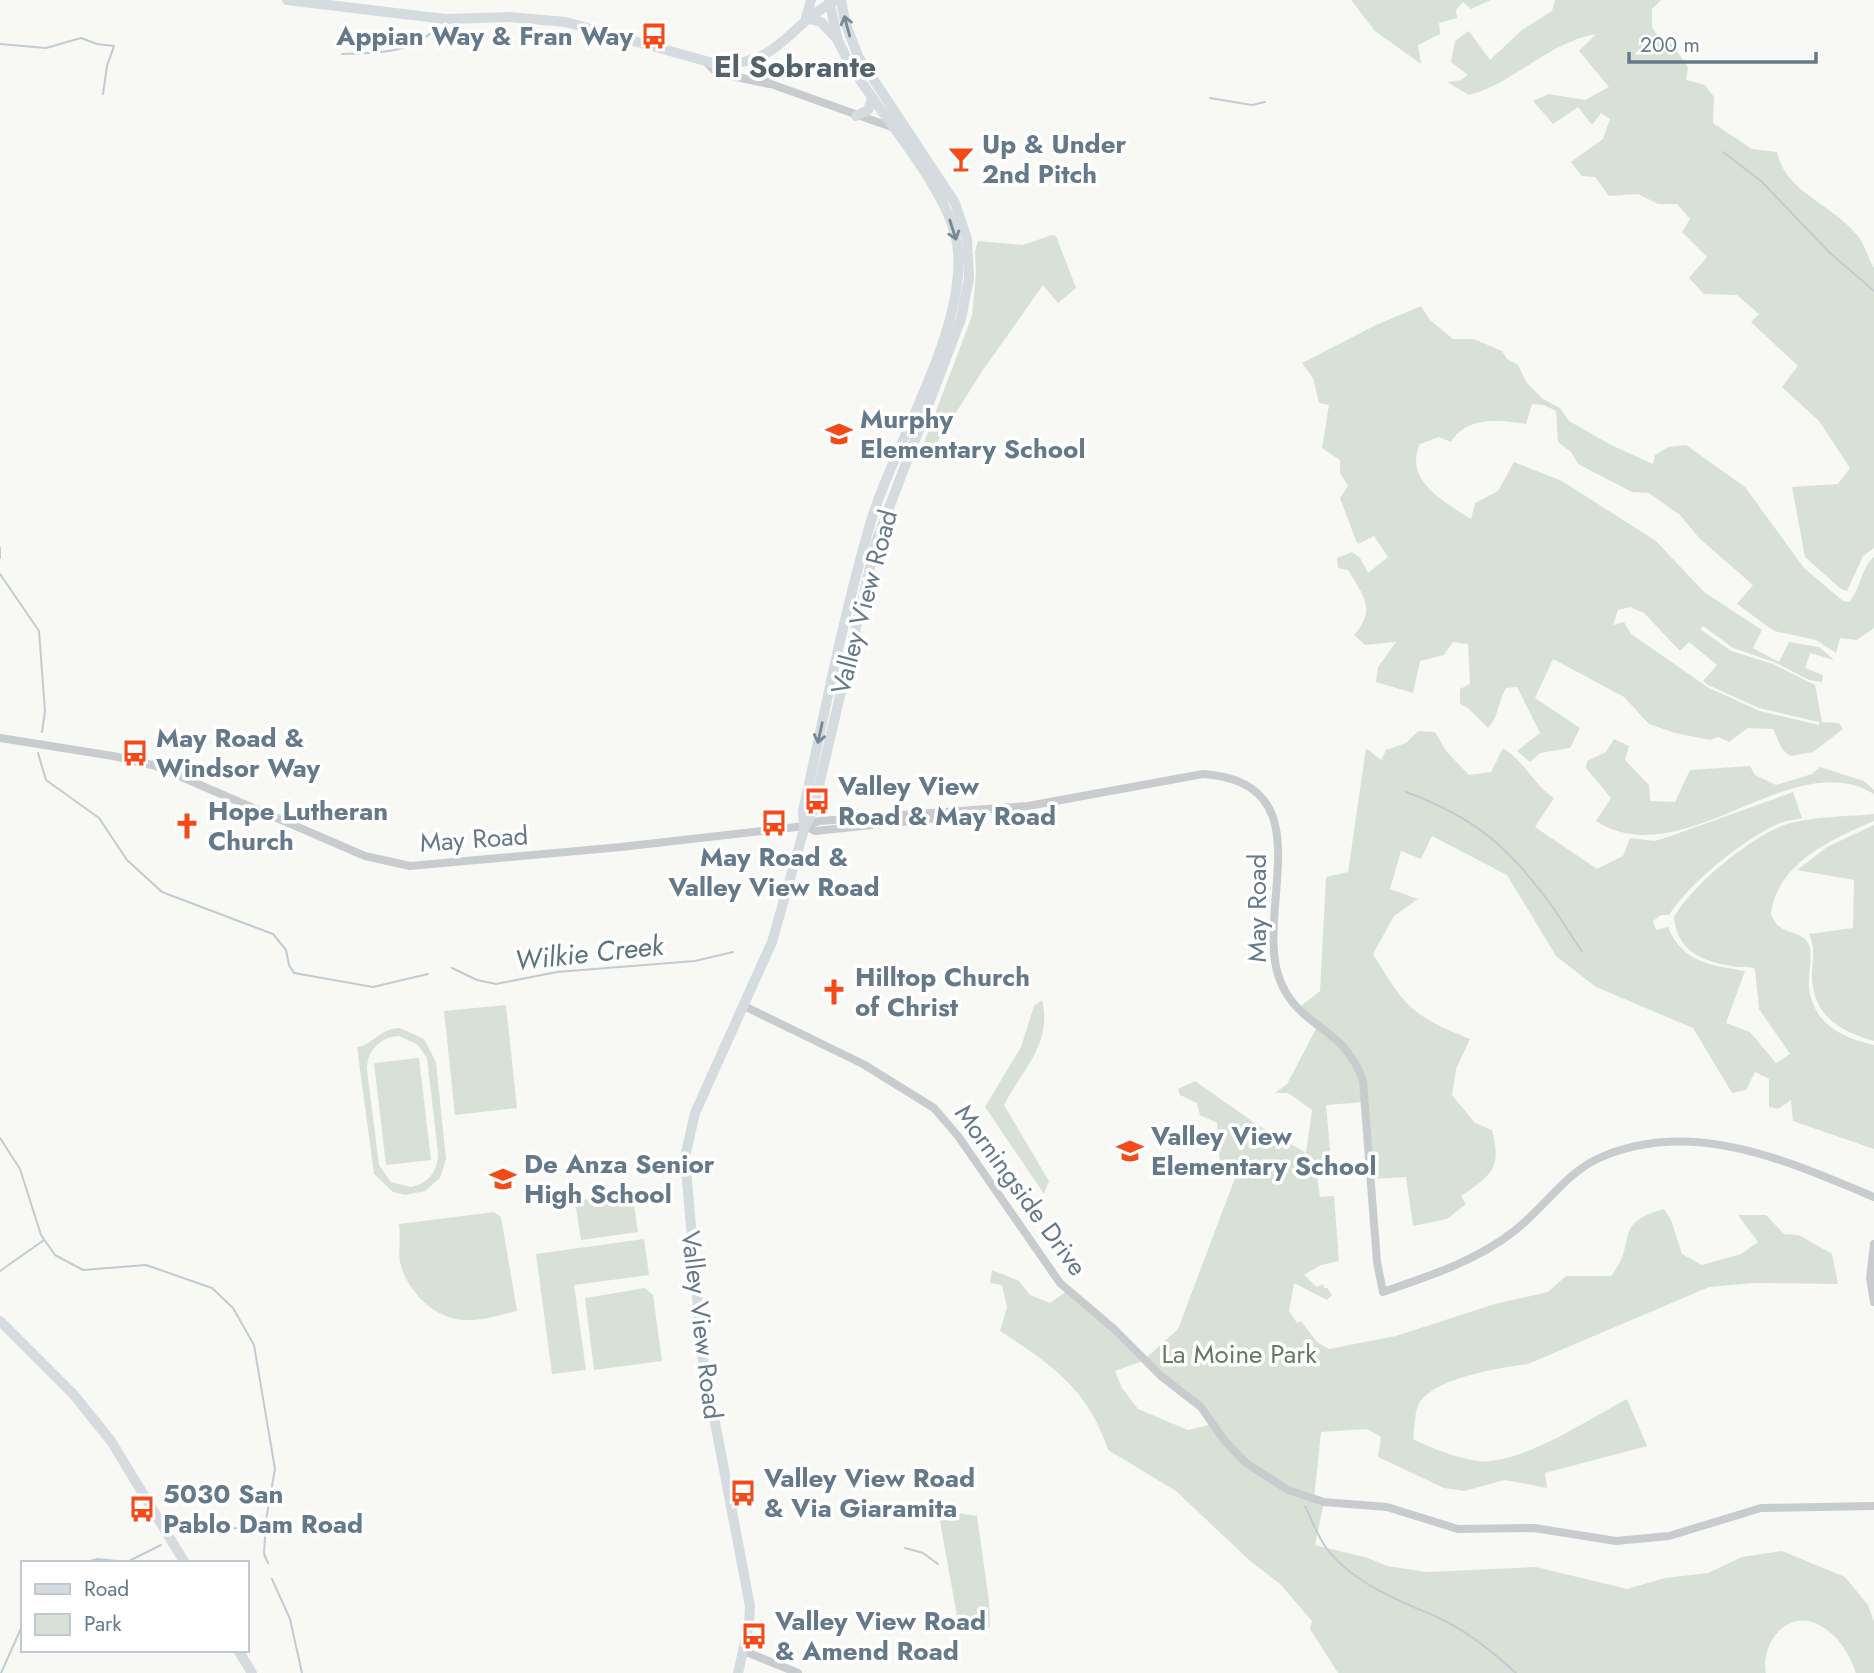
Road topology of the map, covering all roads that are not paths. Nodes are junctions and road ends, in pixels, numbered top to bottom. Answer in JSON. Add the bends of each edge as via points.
{"nodes":[{"id":1,"x":287,"y":0,"type":"edge"},
{"id":2,"x":832,"y":1,"type":"edge"},
{"id":3,"x":810,"y":4,"type":"edge"},
{"id":4,"x":806,"y":19,"type":"junction"},
{"id":5,"x":838,"y":41,"type":"junction"},
{"id":6,"x":756,"y":60,"type":"junction"},
{"id":7,"x":707,"y":63,"type":"junction"},
{"id":8,"x":771,"y":84,"type":"junction"},
{"id":9,"x":872,"y":99,"type":"junction"},
{"id":10,"x":856,"y":116,"type":"junction"},
{"id":11,"x":907,"y":128,"type":"junction"},
{"id":12,"x":893,"y":130,"type":"junction"},
{"id":13,"x":0,"y":738,"type":"edge"},
{"id":14,"x":804,"y":826,"type":"junction"},
{"id":15,"x":744,"y":1006,"type":"junction"},
{"id":16,"x":1874,"y":1197,"type":"edge"},
{"id":17,"x":1874,"y":1244,"type":"edge"},
{"id":18,"x":1874,"y":1301,"type":"edge"},
{"id":19,"x":0,"y":1321,"type":"edge"},
{"id":20,"x":1874,"y":1506,"type":"edge"},
{"id":21,"x":185,"y":1561,"type":"edge"},
{"id":22,"x":744,"y":1651,"type":"junction"},
{"id":23,"x":239,"y":1652,"type":"edge"},
{"id":24,"x":252,"y":1673,"type":"edge"},
{"id":25,"x":738,"y":1673,"type":"edge"},
{"id":26,"x":798,"y":1673,"type":"edge"}],
"edges":[{"from":1,"to":7,"type":"main road","via":[[445,19],[509,17],[566,22]]},
{"from":2,"to":3,"type":"main road"},
{"from":2,"to":4,"type":"main road"},
{"from":2,"to":5,"type":"main road","name":"Valley View Road"},
{"from":11,"to":2,"type":"main road","name":"Valley View Road","one_way":true,"via":[[858,56]]},
{"from":3,"to":4,"type":"main road"},
{"from":4,"to":5,"type":"main road","via":[[821,22]]},
{"from":4,"to":6,"type":"main road","via":[[774,51]]},
{"from":5,"to":9,"type":"main road","name":"Valley View Road"},
{"from":6,"to":7,"type":"main road"},
{"from":6,"to":8,"type":"street","via":[[764,80]]},
{"from":7,"to":8,"type":"street","via":[[717,73]]},
{"from":8,"to":10,"type":"street"},
{"from":9,"to":10,"type":"main road","via":[[868,110]]},
{"from":9,"to":12,"type":"main road","name":"Valley View Road"},
{"from":10,"to":12,"type":"street"},
{"from":11,"to":12,"type":"street"},
{"from":11,"to":14,"type":"main road","name":"Valley View Road","via":[[945,184],[961,219],[969,266],[966,303],[878,533],[813,811]]},
{"from":12,"to":14,"type":"main road","name":"Valley View Road","one_way":true,"via":[[941,198],[957,240],[960,276],[947,327],[869,526],[806,798]]},
{"from":13,"to":14,"type":"street","name":"May Road","via":[[156,766],[365,856],[410,866]]},
{"from":14,"to":15,"type":"main road","name":"Valley View Road","via":[[778,924]]},
{"from":14,"to":16,"type":"street","name":"May Road","via":[[815,831],[959,816],[1203,774],[1237,780],[1261,799],[1278,836],[1273,957],[1280,983],[1297,1009],[1349,1051],[1363,1081],[1383,1292],[1463,1264],[1511,1233],[1578,1171],[1638,1146],[1699,1143],[1740,1148],[1789,1161]]},
{"from":15,"to":20,"type":"street","name":"Morningside Drive","via":[[863,1064],[934,1108],[1067,1291],[1201,1407],[1247,1463],[1288,1490],[1324,1502],[1387,1507],[1458,1529],[1534,1528],[1616,1541],[1670,1536],[1761,1508]]},
{"from":15,"to":22,"type":"main road","name":"Valley View Road","via":[[695,1113],[685,1157],[703,1359],[750,1606]]},
{"from":17,"to":18,"type":"street","via":[[1870,1279]]},
{"from":19,"to":21,"type":"main road","via":[[74,1395],[111,1441]]},
{"from":22,"to":25,"type":"main road","name":"Valley View Road"},
{"from":22,"to":26,"type":"street"},
{"from":23,"to":24,"type":"main road"}]}
